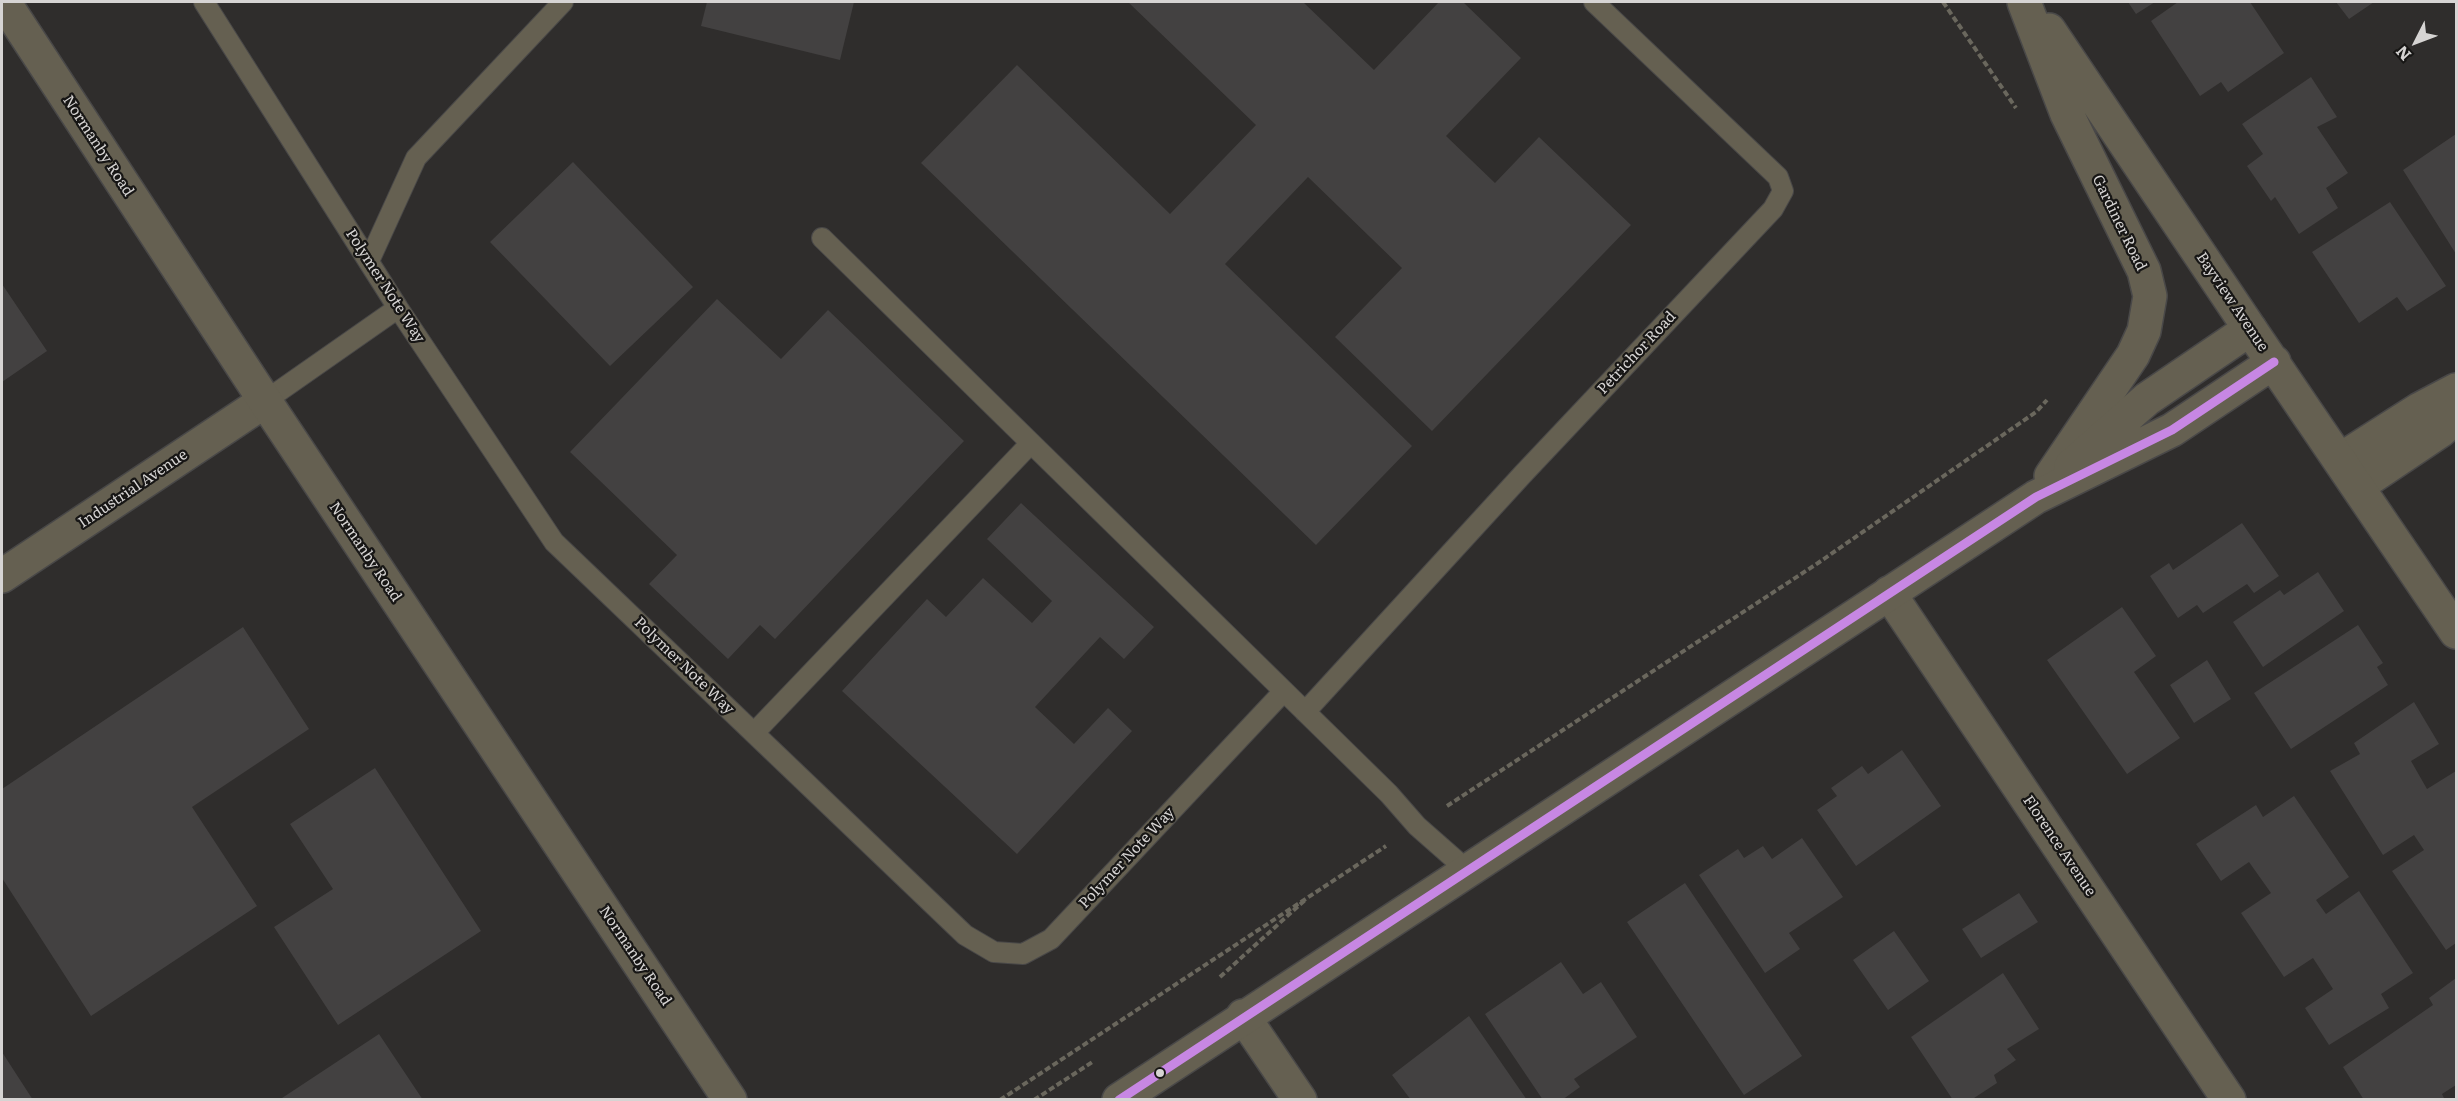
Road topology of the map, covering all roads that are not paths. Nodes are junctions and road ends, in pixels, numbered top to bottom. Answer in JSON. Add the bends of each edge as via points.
{"nodes":[{"id":1,"x":4,"y":2,"type":"edge"},
{"id":2,"x":204,"y":2,"type":"edge"},
{"id":3,"x":563,"y":2,"type":"edge"},
{"id":4,"x":1594,"y":2,"type":"edge"},
{"id":5,"x":2024,"y":2,"type":"edge"},
{"id":6,"x":2030,"y":2,"type":"edge"},
{"id":7,"x":822,"y":238,"type":"dead end"},
{"id":8,"x":369,"y":261,"type":"junction"},
{"id":9,"x":398,"y":308,"type":"junction"},
{"id":10,"x":2250,"y":329,"type":"junction"},
{"id":11,"x":2274,"y":363,"type":"junction"},
{"id":12,"x":2457,"y":390,"type":"edge"},
{"id":13,"x":265,"y":401,"type":"junction"},
{"id":14,"x":2457,"y":417,"type":"edge"},
{"id":15,"x":1031,"y":443,"type":"junction"},
{"id":16,"x":2349,"y":473,"type":"junction"},
{"id":17,"x":2036,"y":497,"type":"junction"},
{"id":18,"x":2,"y":576,"type":"edge"},
{"id":19,"x":1888,"y":593,"type":"junction"},
{"id":20,"x":2457,"y":632,"type":"edge"},
{"id":21,"x":1284,"y":691,"type":"junction"},
{"id":22,"x":1305,"y":712,"type":"junction"},
{"id":23,"x":754,"y":733,"type":"junction"},
{"id":24,"x":1467,"y":870,"type":"junction"},
{"id":25,"x":1243,"y":1016,"type":"junction"},
{"id":26,"x":730,"y":1100,"type":"edge"},
{"id":27,"x":1119,"y":1100,"type":"edge"},
{"id":28,"x":1300,"y":1100,"type":"edge"},
{"id":29,"x":2229,"y":1100,"type":"edge"}],
"edges":[{"from":1,"to":13,"type":"street","name":"Normanby Road"},
{"from":2,"to":8,"type":"lane","name":"Polymer Note Way"},
{"from":3,"to":8,"type":"lane","via":[[416,158]]},
{"from":4,"to":22,"type":"lane","name":"Petrichor Road","via":[[1778,177],[1783,191],[1773,209]]},
{"from":5,"to":17,"type":"street","name":"Gardiner Road","via":[[2067,114],[2144,271],[2150,296],[2144,331],[2133,355]]},
{"from":6,"to":10,"type":"street","name":"Bayview Avenue"},
{"from":7,"to":15,"type":"lane"},
{"from":8,"to":9,"type":"lane","name":"Polymer Note Way"},
{"from":9,"to":13,"type":"lane"},
{"from":9,"to":23,"type":"lane","name":"Polymer Note Way","via":[[554,542]]},
{"from":10,"to":11,"type":"street","name":"Bayview Avenue"},
{"from":10,"to":17,"type":"street","name":"Gardiner Road","via":[[2147,399]]},
{"from":11,"to":16,"type":"street","name":"Bayview Avenue"},
{"from":11,"to":17,"type":"street","name":"Gardiner Road","via":[[2172,430]]},
{"from":12,"to":16,"type":"street","via":[[2420,409]]},
{"from":13,"to":18,"type":"street","name":"Industrial Avenue"},
{"from":13,"to":26,"type":"street","name":"Normanby Road"},
{"from":14,"to":16,"type":"street","via":[[2440,431]]},
{"from":15,"to":21,"type":"lane"},
{"from":15,"to":23,"type":"lane"},
{"from":16,"to":20,"type":"street","name":"Bayview Avenue"},
{"from":17,"to":19,"type":"street","name":"Gardiner Road"},
{"from":19,"to":24,"type":"street","name":"Gardiner Road"},
{"from":19,"to":29,"type":"street","name":"Florence Avenue"},
{"from":21,"to":22,"type":"lane"},
{"from":21,"to":23,"type":"lane","name":"Polymer Note Way","via":[[1051,939],[1023,954],[994,952],[965,934]]},
{"from":22,"to":24,"type":"lane","via":[[1417,826]]},
{"from":24,"to":25,"type":"street","name":"Gardiner Road"},
{"from":25,"to":27,"type":"street","name":"Gardiner Road"},
{"from":25,"to":28,"type":"street"}]}
